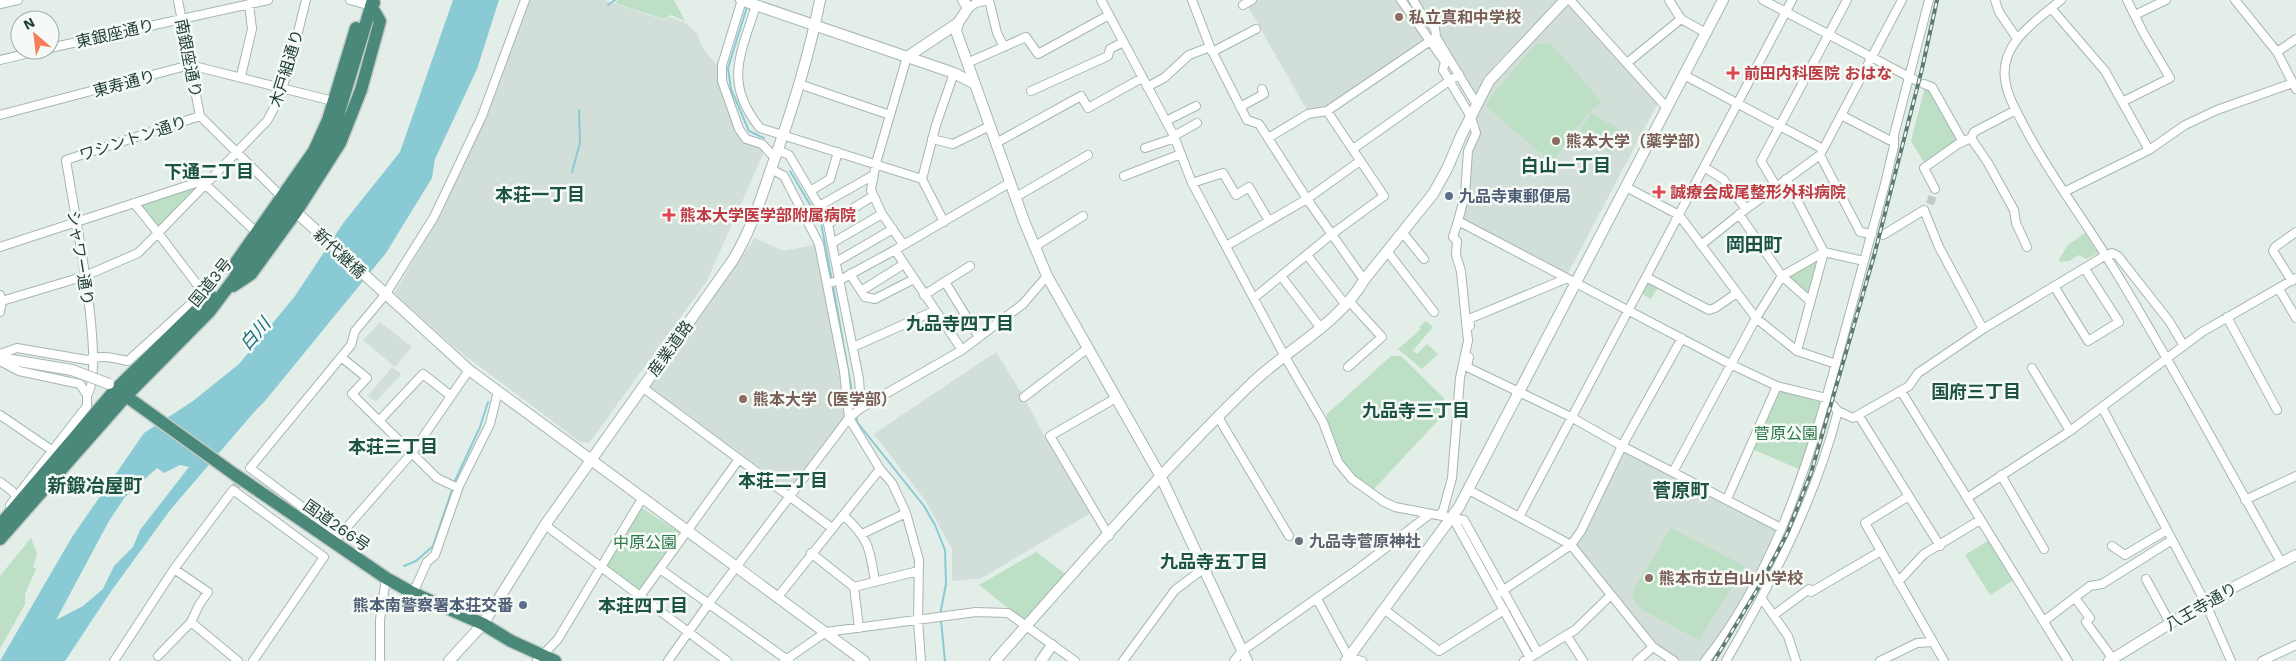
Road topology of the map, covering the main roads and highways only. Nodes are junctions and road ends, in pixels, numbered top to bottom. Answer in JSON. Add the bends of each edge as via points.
{"nodes":[{"id":1,"x":370,"y":2,"type":"edge"},
{"id":2,"x":289,"y":205,"type":"junction"},
{"id":3,"x":117,"y":389,"type":"junction"},
{"id":4,"x":0,"y":524,"type":"edge"},
{"id":5,"x":0,"y":539,"type":"edge"},
{"id":6,"x":540,"y":658,"type":"edge"},
{"id":7,"x":555,"y":661,"type":"edge"}],
"edges":[{"from":1,"to":2,"type":"highway","name":"国道3号","via":[[314,151]]},
{"from":1,"to":2,"type":"highway","name":"国道3号","via":[[333,132]]},
{"from":2,"to":3,"type":"highway","name":"国道3号","via":[[257,233],[203,306]]},
{"from":2,"to":3,"type":"highway","name":"国道3号","via":[[227,289],[178,345]]},
{"from":3,"to":4,"type":"highway","name":"国道3号","via":[[18,499]]},
{"from":3,"to":5,"type":"highway","name":"国道3号"},
{"from":3,"to":6,"type":"highway","name":"国道266号","via":[[386,578],[483,624]]},
{"from":6,"to":7,"type":"highway","name":"国道266号"}]}
